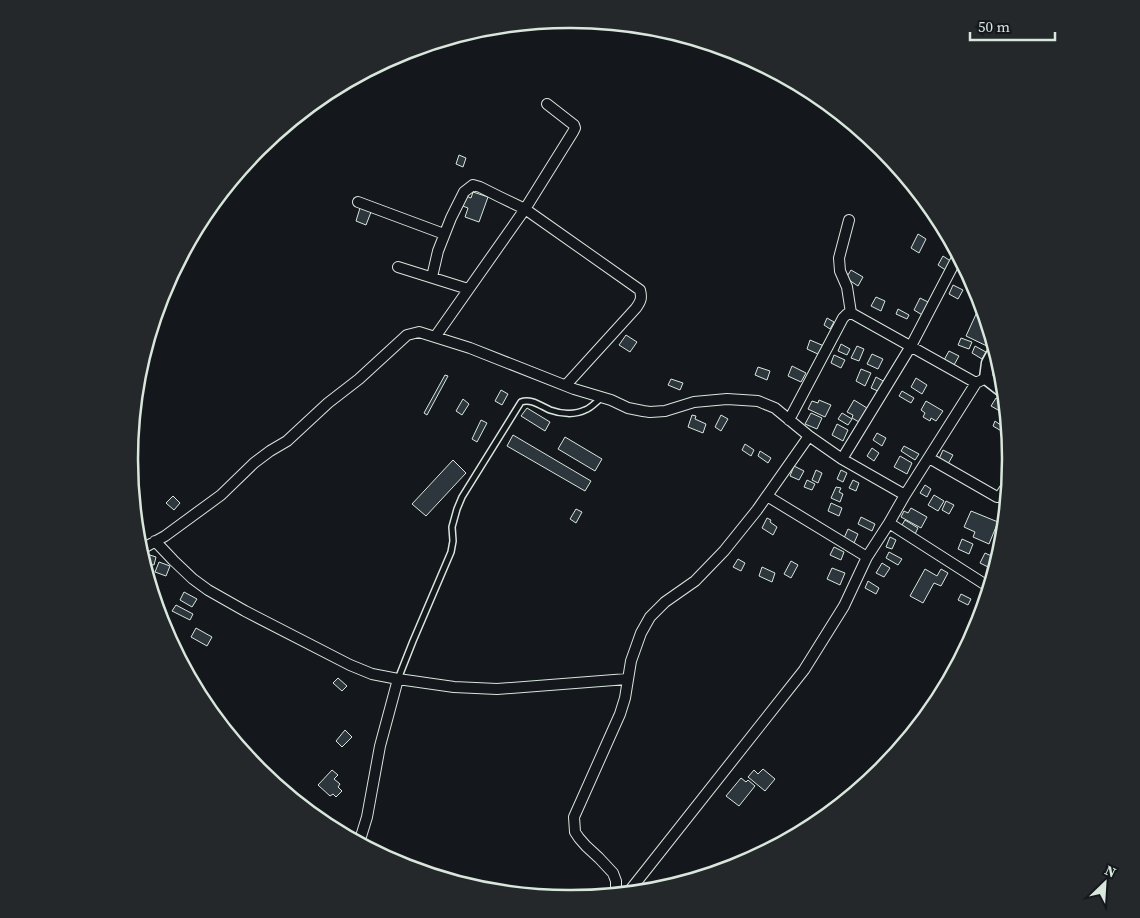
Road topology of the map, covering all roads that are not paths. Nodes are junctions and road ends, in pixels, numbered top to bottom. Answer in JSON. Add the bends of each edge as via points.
{"nodes":[{"id":1,"x":546,"y":104,"type":"dead end"},
{"id":2,"x":358,"y":202,"type":"dead end"},
{"id":3,"x":525,"y":208,"type":"junction"},
{"id":4,"x":849,"y":220,"type":"dead end"},
{"id":5,"x":444,"y":234,"type":"junction"},
{"id":6,"x":954,"y":263,"type":"edge"},
{"id":7,"x":398,"y":268,"type":"dead end"},
{"id":8,"x":432,"y":277,"type":"junction"},
{"id":9,"x":468,"y":289,"type":"junction"},
{"id":10,"x":850,"y":313,"type":"junction"},
{"id":11,"x":435,"y":337,"type":"junction"},
{"id":12,"x":911,"y":346,"type":"junction"},
{"id":13,"x":990,"y":360,"type":"edge"},
{"id":14,"x":981,"y":380,"type":"junction"},
{"id":15,"x":566,"y":385,"type":"junction"},
{"id":16,"x":995,"y":387,"type":"edge"},
{"id":17,"x":602,"y":397,"type":"junction"},
{"id":18,"x":789,"y":420,"type":"junction"},
{"id":19,"x":809,"y":436,"type":"junction"},
{"id":20,"x":929,"y":458,"type":"junction"},
{"id":21,"x":842,"y":459,"type":"junction"},
{"id":22,"x":905,"y":495,"type":"junction"},
{"id":23,"x":767,"y":496,"type":"junction"},
{"id":24,"x":1000,"y":496,"type":"edge"},
{"id":25,"x":890,"y":523,"type":"junction"},
{"id":26,"x":156,"y":541,"type":"junction"},
{"id":27,"x":148,"y":546,"type":"edge"},
{"id":28,"x":867,"y":557,"type":"junction"},
{"id":29,"x":984,"y":583,"type":"edge"},
{"id":30,"x":398,"y":679,"type":"junction"},
{"id":31,"x":628,"y":679,"type":"junction"},
{"id":32,"x":360,"y":836,"type":"edge"},
{"id":33,"x":632,"y":886,"type":"edge"},
{"id":34,"x":616,"y":888,"type":"edge"}],
"edges":[{"from":1,"to":3,"type":"street","via":[[575,128]]},
{"from":2,"to":5,"type":"street"},
{"from":3,"to":5,"type":"street","via":[[473,185],[464,192]]},
{"from":3,"to":9,"type":"street"},
{"from":3,"to":15,"type":"street","via":[[640,290],[642,296],[636,308]]},
{"from":4,"to":10,"type":"street","via":[[840,271],[847,287]]},
{"from":5,"to":8,"type":"street"},
{"from":6,"to":12,"type":"street"},
{"from":7,"to":8,"type":"street"},
{"from":8,"to":9,"type":"street"},
{"from":9,"to":11,"type":"street"},
{"from":10,"to":12,"type":"street"},
{"from":10,"to":18,"type":"street","via":[[843,318]]},
{"from":11,"to":15,"type":"street"},
{"from":11,"to":26,"type":"street","via":[[419,332],[407,335],[286,441],[254,462],[221,495]]},
{"from":12,"to":14,"type":"street"},
{"from":12,"to":21,"type":"street"},
{"from":13,"to":14,"type":"street"},
{"from":14,"to":16,"type":"street"},
{"from":14,"to":20,"type":"street"},
{"from":15,"to":17,"type":"street"},
{"from":17,"to":18,"type":"street","via":[[628,408],[650,412],[694,402],[758,401]]},
{"from":17,"to":30,"type":"lane","via":[[586,410],[572,413],[560,413],[525,400],[521,402],[457,508],[451,552]]},
{"from":18,"to":19,"type":"street"},
{"from":19,"to":21,"type":"street"},
{"from":19,"to":23,"type":"street"},
{"from":20,"to":22,"type":"street"},
{"from":20,"to":24,"type":"street","via":[[997,498]]},
{"from":21,"to":22,"type":"street"},
{"from":22,"to":25,"type":"street"},
{"from":23,"to":28,"type":"street"},
{"from":23,"to":31,"type":"street","via":[[709,568],[650,616],[630,662]]},
{"from":25,"to":28,"type":"street"},
{"from":25,"to":29,"type":"street"},
{"from":26,"to":27,"type":"street"},
{"from":26,"to":30,"type":"street","via":[[208,590],[350,665]]},
{"from":28,"to":33,"type":"street","via":[[844,606],[804,670]]},
{"from":30,"to":31,"type":"street","via":[[497,689]]},
{"from":30,"to":32,"type":"street"},
{"from":31,"to":34,"type":"street","via":[[620,714],[574,817],[575,832],[613,873]]}]}
